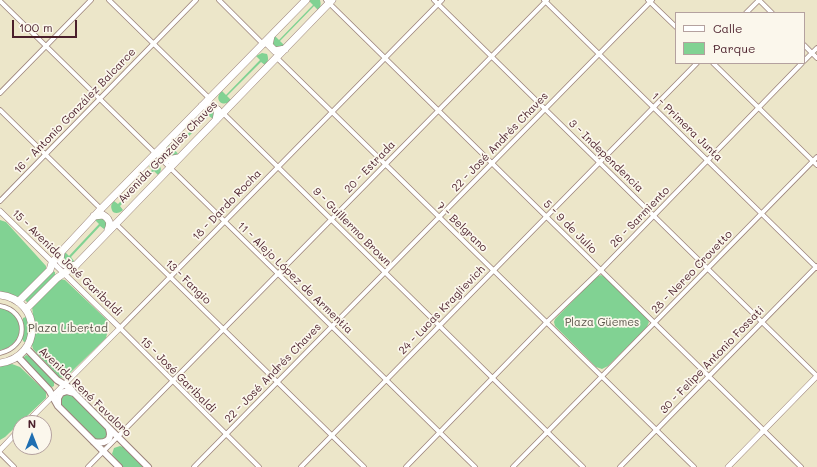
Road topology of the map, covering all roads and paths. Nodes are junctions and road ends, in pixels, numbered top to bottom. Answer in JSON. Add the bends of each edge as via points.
{"nodes":[{"id":1,"x":91,"y":0,"type":"edge"},
{"id":2,"x":109,"y":0,"type":"edge"},
{"id":3,"x":196,"y":0,"type":"edge"},
{"id":4,"x":219,"y":0,"type":"edge"},
{"id":5,"x":306,"y":0,"type":"edge"},
{"id":6,"x":434,"y":0,"type":"edge"},
{"id":7,"x":442,"y":0,"type":"edge"},
{"id":8,"x":545,"y":0,"type":"edge"},
{"id":9,"x":759,"y":0,"type":"edge"},
{"id":10,"x":0,"y":1,"type":"edge"},
{"id":11,"x":327,"y":1,"type":"edge"},
{"id":12,"x":650,"y":1,"type":"edge"},
{"id":13,"x":438,"y":4,"type":"junction"},
{"id":14,"x":747,"y":12,"type":"edge"},
{"id":15,"x":771,"y":12,"type":"edge"},
{"id":16,"x":675,"y":26,"type":"edge"},
{"id":17,"x":271,"y":36,"type":"junction"},
{"id":18,"x":153,"y":44,"type":"junction"},
{"id":19,"x":263,"y":44,"type":"junction"},
{"id":20,"x":46,"y":46,"type":"junction"},
{"id":21,"x":805,"y":46,"type":"edge"},
{"id":22,"x":817,"y":48,"type":"edge"},
{"id":23,"x":285,"y":49,"type":"junction"},
{"id":24,"x":812,"y":53,"type":"junction"},
{"id":25,"x":599,"y":54,"type":"junction"},
{"id":26,"x":491,"y":56,"type":"junction"},
{"id":27,"x":277,"y":57,"type":"junction"},
{"id":28,"x":385,"y":58,"type":"junction"},
{"id":29,"x":817,"y":58,"type":"edge"},
{"id":30,"x":805,"y":60,"type":"edge"},
{"id":31,"x":696,"y":64,"type":"edge"},
{"id":32,"x":714,"y":64,"type":"edge"},
{"id":33,"x":801,"y":64,"type":"edge"},
{"id":34,"x":0,"y":93,"type":"edge"},
{"id":35,"x":99,"y":99,"type":"junction"},
{"id":36,"x":209,"y":99,"type":"junction"},
{"id":37,"x":202,"y":106,"type":"junction"},
{"id":38,"x":654,"y":107,"type":"junction"},
{"id":39,"x":758,"y":108,"type":"junction"},
{"id":40,"x":545,"y":109,"type":"junction"},
{"id":41,"x":0,"y":110,"type":"edge"},
{"id":42,"x":438,"y":110,"type":"junction"},
{"id":43,"x":223,"y":112,"type":"junction"},
{"id":44,"x":332,"y":112,"type":"junction"},
{"id":45,"x":216,"y":120,"type":"junction"},
{"id":46,"x":164,"y":144,"type":"junction"},
{"id":47,"x":45,"y":154,"type":"junction"},
{"id":48,"x":155,"y":154,"type":"junction"},
{"id":49,"x":817,"y":157,"type":"edge"},
{"id":50,"x":178,"y":158,"type":"junction"},
{"id":51,"x":707,"y":160,"type":"junction"},
{"id":52,"x":813,"y":161,"type":"junction"},
{"id":53,"x":600,"y":162,"type":"junction"},
{"id":54,"x":492,"y":163,"type":"junction"},
{"id":55,"x":386,"y":164,"type":"junction"},
{"id":56,"x":817,"y":165,"type":"edge"},
{"id":57,"x":169,"y":167,"type":"junction"},
{"id":58,"x":278,"y":167,"type":"junction"},
{"id":59,"x":0,"y":200,"type":"edge"},
{"id":60,"x":101,"y":209,"type":"junction"},
{"id":61,"x":0,"y":211,"type":"edge"},
{"id":62,"x":762,"y":214,"type":"junction"},
{"id":63,"x":655,"y":215,"type":"junction"},
{"id":64,"x":94,"y":216,"type":"junction"},
{"id":65,"x":546,"y":217,"type":"junction"},
{"id":66,"x":439,"y":218,"type":"junction"},
{"id":67,"x":332,"y":219,"type":"junction"},
{"id":68,"x":224,"y":222,"type":"junction"},
{"id":69,"x":115,"y":223,"type":"junction"},
{"id":70,"x":108,"y":230,"type":"junction"},
{"id":71,"x":62,"y":251,"type":"junction"},
{"id":72,"x":52,"y":263,"type":"junction"},
{"id":73,"x":76,"y":265,"type":"junction"},
{"id":74,"x":817,"y":267,"type":"edge"},
{"id":75,"x":708,"y":269,"type":"junction"},
{"id":76,"x":494,"y":270,"type":"junction"},
{"id":77,"x":601,"y":270,"type":"junction"},
{"id":78,"x":385,"y":272,"type":"junction"},
{"id":79,"x":65,"y":273,"type":"junction"},
{"id":80,"x":278,"y":274,"type":"junction"},
{"id":81,"x":170,"y":277,"type":"junction"},
{"id":82,"x":0,"y":295,"type":"edge"},
{"id":83,"x":18,"y":302,"type":"junction"},
{"id":84,"x":0,"y":306,"type":"edge"},
{"id":85,"x":26,"y":309,"type":"junction"},
{"id":86,"x":18,"y":317,"type":"junction"},
{"id":87,"x":547,"y":322,"type":"junction"},
{"id":88,"x":762,"y":322,"type":"junction"},
{"id":89,"x":654,"y":323,"type":"junction"},
{"id":90,"x":331,"y":326,"type":"junction"},
{"id":91,"x":440,"y":326,"type":"junction"},
{"id":92,"x":120,"y":328,"type":"junction"},
{"id":93,"x":224,"y":329,"type":"junction"},
{"id":94,"x":26,"y":348,"type":"junction"},
{"id":95,"x":11,"y":349,"type":"junction"},
{"id":96,"x":0,"y":353,"type":"edge"},
{"id":97,"x":18,"y":357,"type":"junction"},
{"id":98,"x":0,"y":363,"type":"edge"},
{"id":99,"x":602,"y":376,"type":"junction"},
{"id":100,"x":709,"y":376,"type":"junction"},
{"id":101,"x":817,"y":376,"type":"edge"},
{"id":102,"x":493,"y":378,"type":"junction"},
{"id":103,"x":386,"y":380,"type":"junction"},
{"id":104,"x":172,"y":382,"type":"junction"},
{"id":105,"x":277,"y":382,"type":"junction"},
{"id":106,"x":65,"y":384,"type":"junction"},
{"id":107,"x":74,"y":393,"type":"junction"},
{"id":108,"x":53,"y":395,"type":"junction"},
{"id":109,"x":58,"y":406,"type":"junction"},
{"id":110,"x":34,"y":415,"type":"edge"},
{"id":111,"x":109,"y":429,"type":"junction"},
{"id":112,"x":657,"y":430,"type":"junction"},
{"id":113,"x":763,"y":430,"type":"junction"},
{"id":114,"x":440,"y":432,"type":"junction"},
{"id":115,"x":548,"y":432,"type":"junction"},
{"id":116,"x":226,"y":434,"type":"junction"},
{"id":117,"x":332,"y":435,"type":"junction"},
{"id":118,"x":117,"y":436,"type":"junction"},
{"id":119,"x":12,"y":437,"type":"edge"},
{"id":120,"x":94,"y":442,"type":"junction"},
{"id":121,"x":0,"y":450,"type":"edge"},
{"id":122,"x":103,"y":452,"type":"junction"},
{"id":123,"x":0,"y":453,"type":"edge"},
{"id":124,"x":14,"y":467,"type":"edge"},
{"id":125,"x":88,"y":467,"type":"edge"},
{"id":126,"x":119,"y":467,"type":"edge"},
{"id":127,"x":148,"y":467,"type":"edge"},
{"id":128,"x":194,"y":467,"type":"edge"},
{"id":129,"x":259,"y":467,"type":"edge"},
{"id":130,"x":301,"y":467,"type":"edge"},
{"id":131,"x":364,"y":467,"type":"edge"},
{"id":132,"x":406,"y":467,"type":"edge"},
{"id":133,"x":475,"y":467,"type":"edge"},
{"id":134,"x":513,"y":467,"type":"edge"},
{"id":135,"x":583,"y":467,"type":"edge"},
{"id":136,"x":620,"y":467,"type":"edge"},
{"id":137,"x":694,"y":467,"type":"edge"},
{"id":138,"x":728,"y":467,"type":"edge"},
{"id":139,"x":801,"y":467,"type":"edge"}],
"edges":[{"from":1,"to":20,"type":"street"},
{"from":2,"to":18,"type":"street","name":"9 - Guillermo Brown"},
{"from":3,"to":18,"type":"street","name":"16 - Antonio González Balcarce"},
{"from":4,"to":19,"type":"street","name":"7 - Belgrano"},
{"from":5,"to":17,"type":"main road","name":"Avenida Gonzales Chaves"},
{"from":6,"to":13,"type":"street","name":"3 - Independencia"},
{"from":7,"to":13,"type":"street","name":"18 - Dardo Rocha"},
{"from":8,"to":25,"type":"street","name":"1 - Primera Junta"},
{"from":8,"to":26,"type":"street","name":"20 - Estrada"},
{"from":9,"to":14,"type":"street"},
{"from":9,"to":15,"type":"street"},
{"from":10,"to":20,"type":"street","name":"11 - Alejo López de Armentia"},
{"from":11,"to":23,"type":"main road","name":"Avenida Gonzales Chaves","via":[[321,11]]},
{"from":11,"to":28,"type":"street","name":"5 - 9 de Julio"},
{"from":12,"to":16,"type":"street"},
{"from":12,"to":25,"type":"street","name":"22 - José Andrés Chaves"},
{"from":13,"to":26,"type":"street","name":"3 - Independencia"},
{"from":13,"to":28,"type":"street","name":"18 - Dardo Rocha"},
{"from":17,"to":19,"type":"main road","name":"Avenida Gonzales Chaves"},
{"from":17,"to":23,"type":"main road","via":[[269,45],[272,48]]},
{"from":18,"to":35,"type":"street","name":"16 - Antonio González Balcarce"},
{"from":18,"to":36,"type":"street","name":"9 - Guillermo Brown"},
{"from":19,"to":27,"type":"street","name":"7 - Belgrano"},
{"from":19,"to":36,"type":"main road","name":"Avenida Gonzales Chaves"},
{"from":20,"to":34,"type":"street"},
{"from":20,"to":35,"type":"street","name":"11 - Alejo López de Armentia"},
{"from":21,"to":24,"type":"street"},
{"from":22,"to":24,"type":"street","name":"26 - Sarmiento"},
{"from":23,"to":27,"type":"main road","name":"Avenida Gonzales Chaves"},
{"from":24,"to":29,"type":"street"},
{"from":24,"to":30,"type":"street","name":"26 - Sarmiento"},
{"from":25,"to":38,"type":"street","name":"1 - Primera Junta"},
{"from":25,"to":40,"type":"street","name":"22 - José Andrés Chaves"},
{"from":26,"to":40,"type":"street","name":"3 - Independencia"},
{"from":26,"to":42,"type":"street","name":"20 - Estrada"},
{"from":27,"to":43,"type":"main road","name":"Avenida Gonzales Chaves"},
{"from":27,"to":44,"type":"street","name":"7 - Belgrano"},
{"from":28,"to":42,"type":"street","name":"5 - 9 de Julio"},
{"from":28,"to":44,"type":"street","name":"18 - Dardo Rocha"},
{"from":31,"to":38,"type":"street","name":"24 - Lucas Kraglievich"},
{"from":32,"to":39,"type":"street"},
{"from":33,"to":39,"type":"street","name":"26 - Sarmiento"},
{"from":35,"to":47,"type":"street","name":"16 - Antonio González Balcarce"},
{"from":35,"to":48,"type":"street","name":"11 - Alejo López de Armentia"},
{"from":36,"to":37,"type":"main road","name":"Avenida Gonzales Chaves"},
{"from":36,"to":43,"type":"street","name":"9 - Guillermo Brown"},
{"from":37,"to":45,"type":"main road","via":[[211,104],[218,110]]},
{"from":37,"to":46,"type":"main road","name":"Avenida Gonzales Chaves"},
{"from":38,"to":51,"type":"street","name":"1 - Primera Junta"},
{"from":38,"to":53,"type":"street","name":"24 - Lucas Kraglievich"},
{"from":39,"to":51,"type":"street","name":"26 - Sarmiento"},
{"from":39,"to":52,"type":"street"},
{"from":40,"to":53,"type":"street","name":"3 - Independencia"},
{"from":40,"to":54,"type":"street","name":"22 - José Andrés Chaves"},
{"from":41,"to":47,"type":"street","name":"13 - Fangio"},
{"from":42,"to":54,"type":"street","name":"5 - 9 de Julio"},
{"from":42,"to":55,"type":"street","name":"20 - Estrada"},
{"from":43,"to":45,"type":"main road","name":"Avenida Gonzales Chaves"},
{"from":43,"to":58,"type":"street","name":"9 - Guillermo Brown"},
{"from":44,"to":55,"type":"street","name":"7 - Belgrano"},
{"from":44,"to":58,"type":"street","name":"18 - Dardo Rocha"},
{"from":45,"to":50,"type":"main road","name":"Avenida Gonzales Chaves"},
{"from":46,"to":48,"type":"main road","name":"Avenida Gonzales Chaves"},
{"from":46,"to":50,"type":"main road","via":[[162,154],[165,158]]},
{"from":47,"to":59,"type":"street","name":"16 - Antonio González Balcarce"},
{"from":47,"to":60,"type":"street","name":"13 - Fangio"},
{"from":48,"to":57,"type":"street","name":"11 - Alejo López de Armentia"},
{"from":48,"to":60,"type":"main road","name":"Avenida Gonzales Chaves"},
{"from":49,"to":52,"type":"street","name":"28 - Nereo Crovetto"},
{"from":50,"to":57,"type":"main road","name":"Avenida Gonzales Chaves"},
{"from":51,"to":62,"type":"street","name":"1 - Primera Junta"},
{"from":51,"to":63,"type":"street","name":"26 - Sarmiento"},
{"from":52,"to":56,"type":"street"},
{"from":52,"to":62,"type":"street","name":"28 - Nereo Crovetto"},
{"from":53,"to":63,"type":"street","name":"3 - Independencia"},
{"from":53,"to":65,"type":"street","name":"24 - Lucas Kraglievich"},
{"from":54,"to":65,"type":"street","name":"5 - 9 de Julio"},
{"from":54,"to":66,"type":"street","name":"22 - José Andrés Chaves"},
{"from":55,"to":66,"type":"street","name":"7 - Belgrano"},
{"from":55,"to":67,"type":"street","name":"20 - Estrada"},
{"from":57,"to":68,"type":"street","name":"11 - Alejo López de Armentia"},
{"from":57,"to":69,"type":"main road","name":"Avenida Gonzales Chaves"},
{"from":58,"to":67,"type":"street","name":"9 - Guillermo Brown"},
{"from":58,"to":68,"type":"street","name":"18 - Dardo Rocha"},
{"from":60,"to":64,"type":"main road","name":"Avenida Gonzales Chaves"},
{"from":60,"to":69,"type":"street","name":"13 - Fangio"},
{"from":61,"to":72,"type":"street","name":"15 - Avenida José Garibaldi"},
{"from":62,"to":74,"type":"street","name":"1 - Primera Junta"},
{"from":62,"to":75,"type":"street","name":"28 - Nereo Crovetto"},
{"from":63,"to":75,"type":"street","name":"3 - Independencia"},
{"from":63,"to":77,"type":"street","name":"26 - Sarmiento"},
{"from":64,"to":70,"type":"main road","via":[[107,217],[110,221]]},
{"from":64,"to":71,"type":"main road","name":"Avenida Gonzales Chaves"},
{"from":65,"to":76,"type":"street","name":"24 - Lucas Kraglievich"},
{"from":65,"to":77,"type":"street","name":"5 - 9 de Julio"},
{"from":66,"to":76,"type":"street","name":"7 - Belgrano"},
{"from":66,"to":78,"type":"street","name":"22 - José Andrés Chaves"},
{"from":67,"to":78,"type":"street","name":"9 - Guillermo Brown"},
{"from":67,"to":80,"type":"street","name":"20 - Estrada"},
{"from":68,"to":80,"type":"street","name":"11 - Alejo López de Armentia"},
{"from":68,"to":81,"type":"street","name":"18 - Dardo Rocha"},
{"from":69,"to":70,"type":"main road","name":"Avenida Gonzales Chaves"},
{"from":69,"to":81,"type":"street","name":"13 - Fangio"},
{"from":70,"to":73,"type":"main road","name":"Avenida Gonzales Chaves"},
{"from":71,"to":72,"type":"main road","name":"Avenida Gonzales Chaves"},
{"from":71,"to":73,"type":"main road","via":[[60,260],[63,264]]},
{"from":72,"to":79,"type":"street","name":"15 - Avenida José Garibaldi"},
{"from":72,"to":83,"type":"main road","name":"Avenida Gonzales Chaves","via":[[50,270]]},
{"from":73,"to":79,"type":"main road","name":"Avenida Gonzales Chaves"},
{"from":74,"to":88,"type":"street","name":"30 - Felipe Antonio Fossati"},
{"from":75,"to":88,"type":"street","name":"3 - Independencia"},
{"from":75,"to":89,"type":"street","name":"28 - Nereo Crovetto"},
{"from":76,"to":87,"type":"street","name":"7 - Belgrano"},
{"from":76,"to":91,"type":"street","name":"24 - Lucas Kraglievich"},
{"from":77,"to":87,"type":"street","name":"26 - Sarmiento"},
{"from":77,"to":89,"type":"street","name":"5 - 9 de Julio"},
{"from":78,"to":90,"type":"street","name":"22 - José Andrés Chaves"},
{"from":78,"to":91,"type":"street","name":"9 - Guillermo Brown"},
{"from":79,"to":85,"type":"main road","name":"Avenida Gonzales Chaves","via":[[56,278]]},
{"from":79,"to":92,"type":"street","name":"15 - Avenida José Garibaldi"},
{"from":80,"to":90,"type":"street","name":"11 - Alejo López de Armentia"},
{"from":80,"to":93,"type":"street","name":"20 - Estrada"},
{"from":81,"to":92,"type":"street","name":"18 - Dardo Rocha"},
{"from":81,"to":93,"type":"street","name":"13 - Fangio"},
{"from":82,"to":83,"type":"main road"},
{"from":83,"to":85,"type":"main road"},
{"from":84,"to":86,"type":"street","via":[[11,309]]},
{"from":85,"to":86,"type":"street","name":"Avenida Gonzales Chaves"},
{"from":85,"to":94,"type":"main road","via":[[32,330]]},
{"from":86,"to":95,"type":"street","via":[[22,333],[17,344]]},
{"from":87,"to":99,"type":"street","name":"7 - Belgrano"},
{"from":87,"to":102,"type":"street","name":"26 - Sarmiento"},
{"from":88,"to":100,"type":"street","name":"30 - Felipe Antonio Fossati"},
{"from":88,"to":101,"type":"street","name":"3 - Independencia"},
{"from":89,"to":99,"type":"street","name":"28 - Nereo Crovetto"},
{"from":89,"to":100,"type":"street","name":"5 - 9 de Julio"},
{"from":90,"to":103,"type":"street","name":"11 - Alejo López de Armentia"},
{"from":90,"to":105,"type":"street","name":"22 - José Andrés Chaves"},
{"from":91,"to":102,"type":"street","name":"9 - Guillermo Brown"},
{"from":91,"to":103,"type":"street","name":"24 - Lucas Kraglievich"},
{"from":92,"to":104,"type":"street","name":"15 - José Garibaldi"},
{"from":92,"to":106,"type":"street","name":"18 - Dardo Rocha"},
{"from":93,"to":104,"type":"street","name":"20 - Estrada"},
{"from":93,"to":105,"type":"street","name":"13 - Fangio"},
{"from":94,"to":97,"type":"main road"},
{"from":94,"to":106,"type":"main road","name":"Avenida René Favaloro","via":[[57,380]]},
{"from":95,"to":96,"type":"street"},
{"from":95,"to":97,"type":"street","name":"Avenida René Favaloro"},
{"from":97,"to":98,"type":"main road"},
{"from":97,"to":108,"type":"main road","name":"Avenida René Favaloro"},
{"from":99,"to":112,"type":"street","name":"7 - Belgrano"},
{"from":99,"to":115,"type":"street","name":"28 - Nereo Crovetto"},
{"from":100,"to":112,"type":"street","name":"30 - Felipe Antonio Fossati"},
{"from":100,"to":113,"type":"street","name":"5 - 9 de Julio"},
{"from":101,"to":113,"type":"street"},
{"from":102,"to":114,"type":"street","name":"26 - Sarmiento"},
{"from":102,"to":115,"type":"street","name":"9 - Guillermo Brown"},
{"from":103,"to":114,"type":"street","name":"11 - Alejo López de Armentia"},
{"from":103,"to":117,"type":"street","name":"24 - Lucas Kraglievich"},
{"from":104,"to":116,"type":"street","name":"15 - José Garibaldi"},
{"from":104,"to":118,"type":"street","name":"20 - Estrada"},
{"from":105,"to":116,"type":"street","name":"22 - José Andrés Chaves"},
{"from":105,"to":117,"type":"street","name":"13 - Fangio"},
{"from":106,"to":107,"type":"main road","name":"Avenida René Favaloro"},
{"from":106,"to":108,"type":"street","name":"18 - Dardo Rocha"},
{"from":107,"to":109,"type":"main road","via":[[61,393]]},
{"from":107,"to":111,"type":"main road","name":"Avenida René Favaloro"},
{"from":108,"to":109,"type":"main road","name":"Avenida René Favaloro"},
{"from":108,"to":110,"type":"street","name":"18 - Dardo Rocha"},
{"from":109,"to":120,"type":"main road","name":"Avenida René Favaloro"},
{"from":111,"to":118,"type":"main road","name":"Avenida René Favaloro"},
{"from":111,"to":120,"type":"main road","via":[[111,433],[107,442]]},
{"from":112,"to":136,"type":"street","name":"30 - Felipe Antonio Fossati"},
{"from":112,"to":137,"type":"street","name":"7 - Belgrano"},
{"from":113,"to":138,"type":"street"},
{"from":113,"to":139,"type":"street","name":"5 - 9 de Julio"},
{"from":114,"to":132,"type":"street","name":"26 - Sarmiento"},
{"from":114,"to":133,"type":"street","name":"11 - Alejo López de Armentia"},
{"from":115,"to":134,"type":"street","name":"28 - Nereo Crovetto"},
{"from":115,"to":135,"type":"street","name":"9 - Guillermo Brown"},
{"from":116,"to":128,"type":"street","name":"22 - José Andrés Chaves"},
{"from":116,"to":129,"type":"street","name":"15 - José Garibaldi"},
{"from":117,"to":130,"type":"street","name":"24 - Lucas Kraglievich"},
{"from":117,"to":131,"type":"street","name":"13 - Fangio"},
{"from":118,"to":122,"type":"street","name":"20 - Estrada"},
{"from":118,"to":127,"type":"main road","name":"Avenida René Favaloro"},
{"from":119,"to":121,"type":"street"},
{"from":120,"to":122,"type":"main road","name":"Avenida René Favaloro"},
{"from":122,"to":125,"type":"street","name":"20 - Estrada"},
{"from":122,"to":126,"type":"main road","name":"Avenida René Favaloro"},
{"from":123,"to":124,"type":"street"}]}
